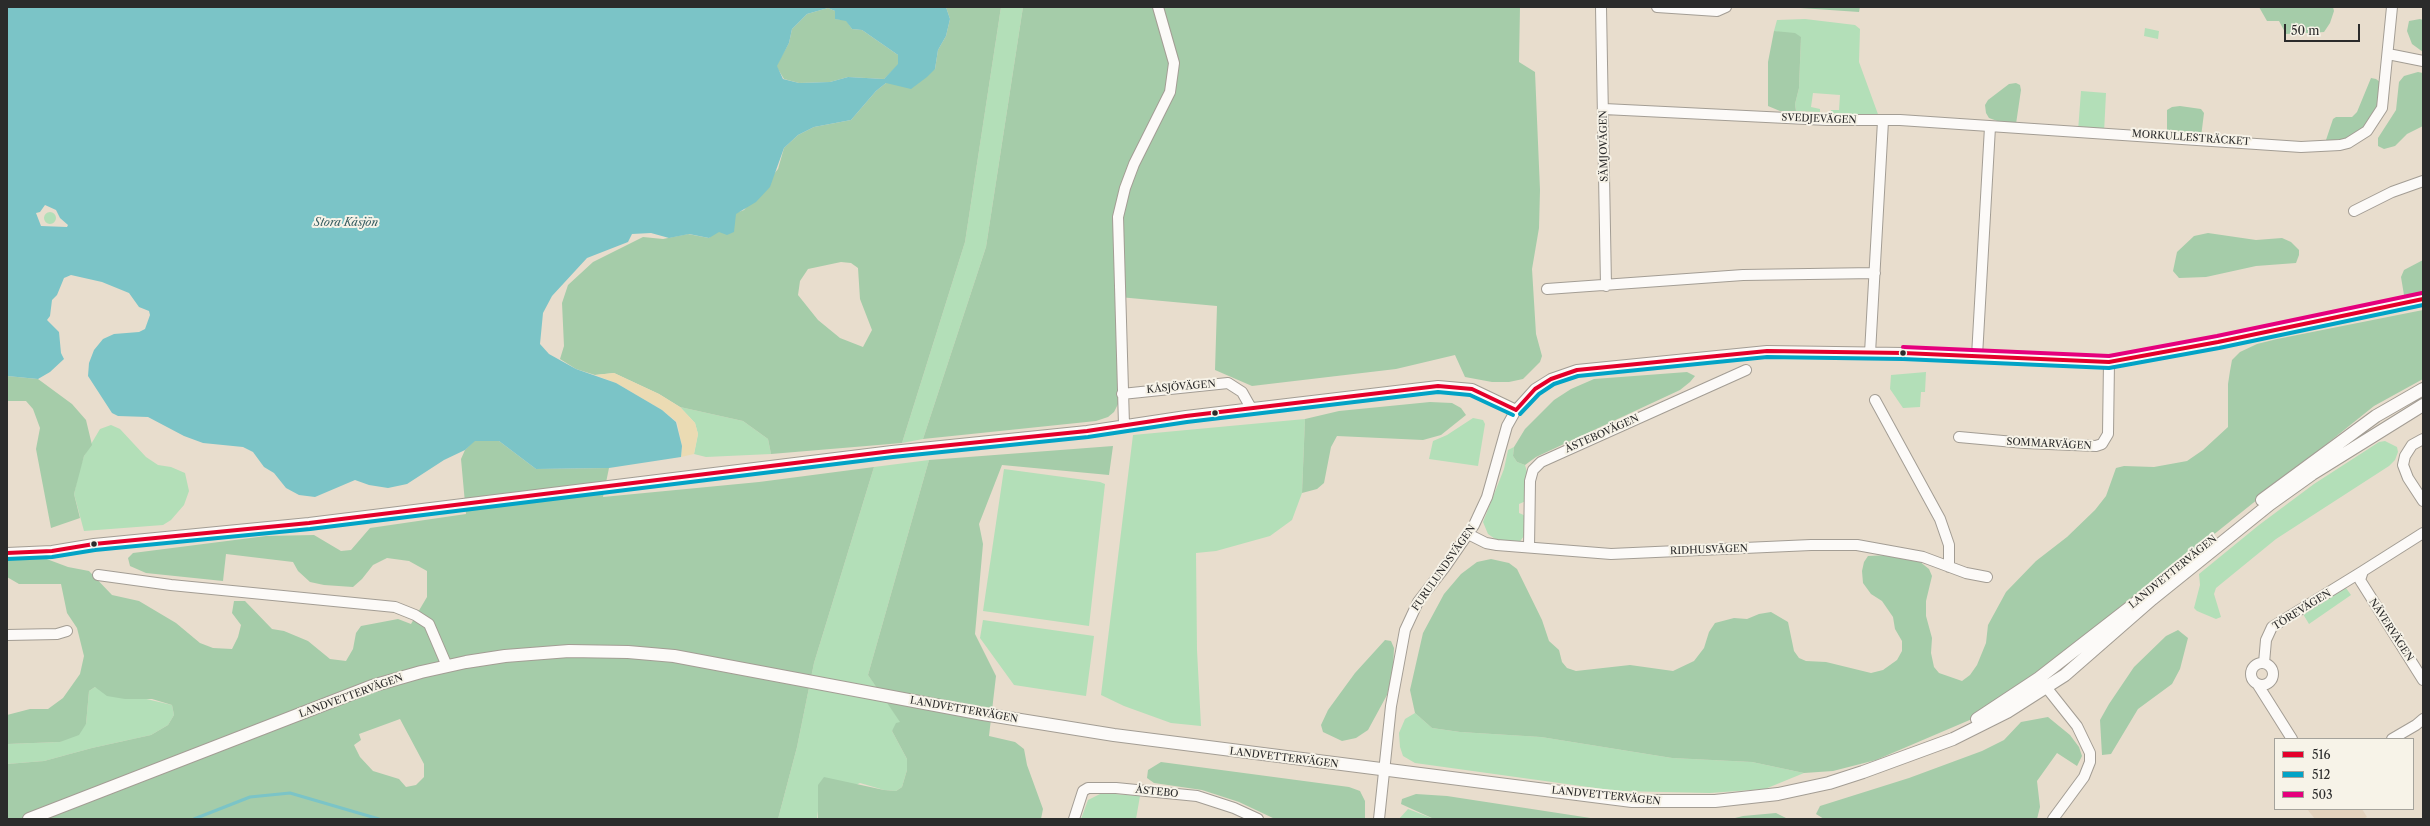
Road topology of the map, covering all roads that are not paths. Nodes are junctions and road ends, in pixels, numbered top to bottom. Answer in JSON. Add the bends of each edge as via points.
{"nodes":[{"id":1,"x":1158,"y":7,"type":"edge"},
{"id":2,"x":1602,"y":7,"type":"edge"},
{"id":3,"x":1657,"y":7,"type":"edge"},
{"id":4,"x":1726,"y":7,"type":"edge"},
{"id":5,"x":2392,"y":7,"type":"edge"},
{"id":6,"x":2388,"y":54,"type":"junction"},
{"id":7,"x":2423,"y":60,"type":"edge"},
{"id":8,"x":1604,"y":109,"type":"junction"},
{"id":9,"x":1883,"y":121,"type":"junction"},
{"id":10,"x":1990,"y":127,"type":"junction"},
{"id":11,"x":2423,"y":182,"type":"edge"},
{"id":12,"x":2354,"y":211,"type":"dead end"},
{"id":13,"x":1875,"y":273,"type":"junction"},
{"id":14,"x":1606,"y":286,"type":"junction"},
{"id":15,"x":1547,"y":289,"type":"dead end"},
{"id":16,"x":2423,"y":299,"type":"edge"},
{"id":17,"x":1870,"y":353,"type":"junction"},
{"id":18,"x":1977,"y":356,"type":"junction"},
{"id":19,"x":2109,"y":362,"type":"junction"},
{"id":20,"x":1746,"y":370,"type":"dead end"},
{"id":21,"x":2423,"y":388,"type":"edge"},
{"id":22,"x":1122,"y":394,"type":"junction"},
{"id":23,"x":1875,"y":400,"type":"dead end"},
{"id":24,"x":2423,"y":405,"type":"edge"},
{"id":25,"x":1251,"y":408,"type":"junction"},
{"id":26,"x":1516,"y":410,"type":"junction"},
{"id":27,"x":1124,"y":424,"type":"junction"},
{"id":28,"x":1959,"y":437,"type":"dead end"},
{"id":29,"x":2423,"y":440,"type":"edge"},
{"id":30,"x":2423,"y":501,"type":"edge"},
{"id":31,"x":2423,"y":533,"type":"edge"},
{"id":32,"x":1468,"y":534,"type":"junction"},
{"id":33,"x":1530,"y":548,"type":"junction"},
{"id":34,"x":7,"y":553,"type":"edge"},
{"id":35,"x":1949,"y":567,"type":"junction"},
{"id":36,"x":98,"y":575,"type":"dead end"},
{"id":37,"x":2362,"y":576,"type":"junction"},
{"id":38,"x":1987,"y":577,"type":"dead end"},
{"id":39,"x":67,"y":631,"type":"dead end"},
{"id":40,"x":7,"y":635,"type":"edge"},
{"id":41,"x":2264,"y":663,"type":"junction"},
{"id":42,"x":448,"y":666,"type":"junction"},
{"id":43,"x":2039,"y":678,"type":"junction"},
{"id":44,"x":2423,"y":680,"type":"edge"},
{"id":45,"x":2258,"y":685,"type":"junction"},
{"id":46,"x":2046,"y":688,"type":"junction"},
{"id":47,"x":2423,"y":719,"type":"edge"},
{"id":48,"x":2291,"y":738,"type":"edge"},
{"id":49,"x":2394,"y":738,"type":"edge"},
{"id":50,"x":1920,"y":751,"type":"junction"},
{"id":51,"x":1385,"y":771,"type":"junction"},
{"id":52,"x":29,"y":819,"type":"edge"},
{"id":53,"x":1074,"y":819,"type":"edge"},
{"id":54,"x":1258,"y":819,"type":"edge"},
{"id":55,"x":1379,"y":819,"type":"edge"},
{"id":56,"x":2053,"y":819,"type":"edge"}],
"edges":[{"from":1,"to":22,"type":"street","via":[[1174,63],[1170,92],[1134,164],[1118,217]]},
{"from":2,"to":8,"type":"street","name":"SÄMJOVÄGEN"},
{"from":3,"to":4,"type":"street","via":[[1717,11]]},
{"from":5,"to":6,"type":"street","name":"MORKULLESTRÄCKET"},
{"from":6,"to":7,"type":"street"},
{"from":6,"to":10,"type":"street","name":"MORKULLESTRÄCKET","via":[[2382,108],[2376,120],[2357,138],[2340,145],[2301,146]]},
{"from":8,"to":9,"type":"street","name":"SVEDJEVÄGEN"},
{"from":8,"to":14,"type":"street","name":"SÄMJOVÄGEN"},
{"from":9,"to":10,"type":"street","name":"MORKULLESTRÄCKET"},
{"from":9,"to":13,"type":"street"},
{"from":10,"to":18,"type":"street"},
{"from":11,"to":12,"type":"street","via":[[2392,192]]},
{"from":13,"to":14,"type":"street","via":[[1743,275]]},
{"from":13,"to":17,"type":"street"},
{"from":14,"to":15,"type":"street"},
{"from":16,"to":19,"type":"street","name":"FURULUNDSVÄGEN"},
{"from":17,"to":18,"type":"street","name":"FURULUNDSVÄGEN"},
{"from":17,"to":26,"type":"street","name":"FURULUNDSVÄGEN","via":[[1767,351],[1577,370],[1551,379],[1535,389]]},
{"from":18,"to":19,"type":"street","name":"FURULUNDSVÄGEN"},
{"from":19,"to":28,"type":"street","name":"SOMMARVÄGEN","via":[[2108,434],[2102,444],[2096,446],[2025,443]]},
{"from":20,"to":33,"type":"street","name":"ÅSTEBOVÄGEN","via":[[1541,462],[1533,470],[1530,481]]},
{"from":21,"to":43,"type":"street","name":"LANDVETTERVÄGEN","via":[[2376,416],[2290,478]]},
{"from":22,"to":25,"type":"street","name":"KÅSJÖVÄGEN","via":[[1228,383],[1242,392]]},
{"from":22,"to":27,"type":"street"},
{"from":23,"to":35,"type":"street","via":[[1940,519],[1949,545]]},
{"from":24,"to":46,"type":"street","name":"LANDVETTERVÄGEN","via":[[2312,474],[2264,508],[2189,568],[2065,675]]},
{"from":25,"to":26,"type":"street","via":[[1438,386],[1472,390]]},
{"from":25,"to":27,"type":"street"},
{"from":26,"to":32,"type":"street","name":"FURULUNDSVÄGEN","via":[[1507,426],[1487,497]]},
{"from":27,"to":34,"type":"street","via":[[302,524],[94,544],[52,551]]},
{"from":29,"to":30,"type":"street","via":[[2412,445],[2403,464],[2408,478]]},
{"from":31,"to":37,"type":"street","name":"TÖREVÄGEN"},
{"from":32,"to":33,"type":"street","name":"RIDHUSVÄGEN","via":[[1486,543]]},
{"from":32,"to":51,"type":"street","name":"FURULUNDSVÄGEN","via":[[1418,602],[1405,630],[1391,706]]},
{"from":33,"to":35,"type":"street","name":"RIDHUSVÄGEN","via":[[1611,554],[1839,544],[1880,548],[1923,557]]},
{"from":35,"to":38,"type":"street","name":"RIDHUSVÄGEN"},
{"from":36,"to":42,"type":"street","via":[[171,585],[395,607],[429,624]]},
{"from":37,"to":41,"type":"street","name":"TÖREVÄGEN","via":[[2272,627],[2266,640]]},
{"from":37,"to":44,"type":"street","name":"NÄVERVÄGEN"},
{"from":39,"to":40,"type":"street","via":[[56,634]]},
{"from":41,"to":45,"type":"street","via":[[2256,665],[2251,672],[2252,680]]},
{"from":41,"to":45,"type":"street","via":[[2272,668],[2273,677],[2267,684]]},
{"from":42,"to":51,"type":"street","name":"LANDVETTERVÄGEN","via":[[542,652],[602,651],[674,656],[1092,732]]},
{"from":42,"to":52,"type":"street","name":"LANDVETTERVÄGEN","via":[[372,686]]},
{"from":43,"to":46,"type":"street"},
{"from":43,"to":50,"type":"street","name":"LANDVETTERVÄGEN","via":[[1988,713]]},
{"from":45,"to":48,"type":"street"},
{"from":46,"to":50,"type":"street","name":"LANDVETTERVÄGEN","via":[[1976,729]]},
{"from":46,"to":56,"type":"street","via":[[2077,726],[2090,753],[2090,762],[2084,777]]},
{"from":47,"to":49,"type":"street"},
{"from":50,"to":51,"type":"street","name":"LANDVETTERVÄGEN","via":[[1829,783],[1778,794],[1715,801],[1632,800]]},
{"from":51,"to":55,"type":"street"},
{"from":53,"to":54,"type":"street","name":"ÅSTEBO","via":[[1083,791],[1088,788],[1116,788],[1197,796]]}]}
